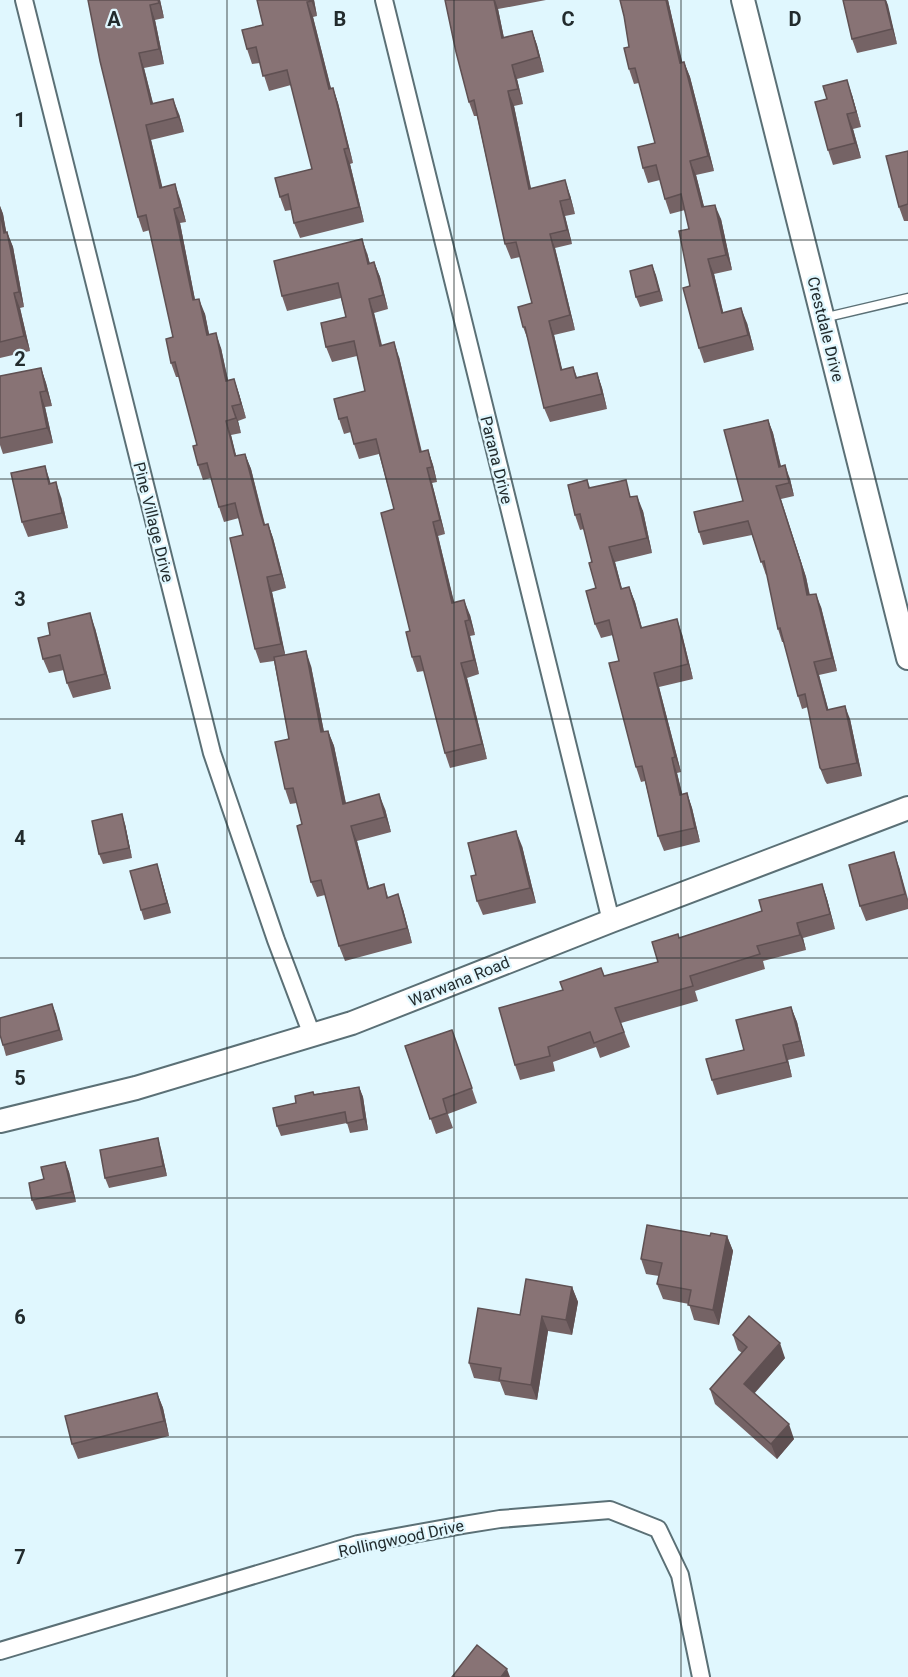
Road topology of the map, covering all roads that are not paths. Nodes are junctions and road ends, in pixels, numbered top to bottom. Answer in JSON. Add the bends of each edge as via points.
{"nodes":[{"id":1,"x":24,"y":0,"type":"edge"},
{"id":2,"x":384,"y":0,"type":"edge"},
{"id":3,"x":743,"y":0,"type":"edge"},
{"id":4,"x":908,"y":298,"type":"edge"},
{"id":5,"x":823,"y":318,"type":"junction"},
{"id":6,"x":908,"y":658,"type":"edge"},
{"id":7,"x":908,"y":808,"type":"edge"},
{"id":8,"x":611,"y":921,"type":"junction"},
{"id":9,"x":312,"y":1035,"type":"junction"},
{"id":10,"x":0,"y":1121,"type":"edge"},
{"id":11,"x":0,"y":1651,"type":"edge"},
{"id":12,"x":701,"y":1677,"type":"edge"}],
"edges":[{"from":1,"to":9,"type":"street","name":"Pine Village Drive","via":[[212,753]]},
{"from":2,"to":8,"type":"street","name":"Parana Drive"},
{"from":3,"to":5,"type":"street","name":"Crestdale Drive"},
{"from":4,"to":5,"type":"lane"},
{"from":5,"to":6,"type":"street","name":"Crestdale Drive"},
{"from":7,"to":8,"type":"street","name":"Warwana Road"},
{"from":8,"to":9,"type":"street","name":"Warwana Road","via":[[352,1023]]},
{"from":9,"to":10,"type":"street","name":"Warwana Road","via":[[136,1088]]},
{"from":11,"to":12,"type":"street","name":"Rollingwood Drive","via":[[358,1544],[500,1520],[610,1510],[658,1529],[680,1575]]}]}
